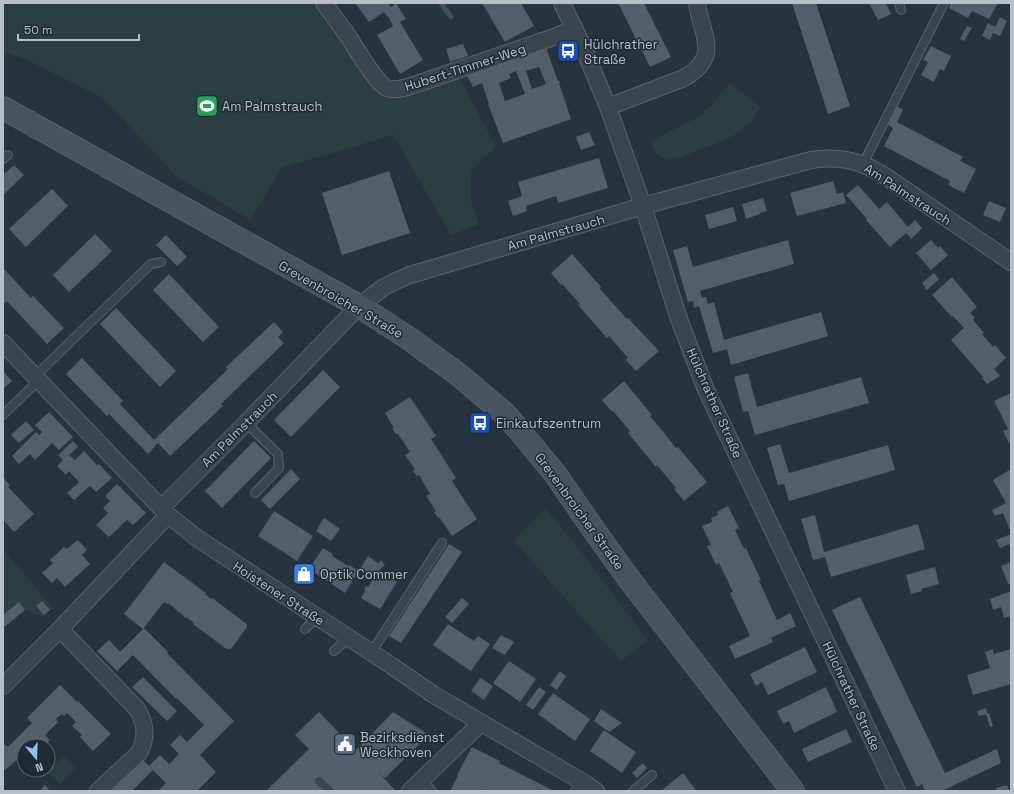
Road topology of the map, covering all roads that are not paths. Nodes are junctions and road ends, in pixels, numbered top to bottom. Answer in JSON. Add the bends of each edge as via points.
{"nodes":[{"id":1,"x":324,"y":3,"type":"edge"},
{"id":2,"x":562,"y":3,"type":"edge"},
{"id":3,"x":697,"y":3,"type":"edge"},
{"id":4,"x":944,"y":3,"type":"edge"},
{"id":5,"x":575,"y":28,"type":"junction"},
{"id":6,"x":608,"y":107,"type":"junction"},
{"id":7,"x":3,"y":108,"type":"edge"},
{"id":8,"x":863,"y":164,"type":"junction"},
{"id":9,"x":643,"y":206,"type":"junction"},
{"id":10,"x":161,"y":262,"type":"dead end"},
{"id":11,"x":1011,"y":262,"type":"edge"},
{"id":12,"x":359,"y":306,"type":"junction"},
{"id":13,"x":3,"y":343,"type":"edge"},
{"id":14,"x":37,"y":378,"type":"junction"},
{"id":15,"x":3,"y":415,"type":"edge"},
{"id":16,"x":246,"y":423,"type":"junction"},
{"id":17,"x":255,"y":493,"type":"dead end"},
{"id":18,"x":164,"y":512,"type":"junction"},
{"id":19,"x":442,"y":543,"type":"dead end"},
{"id":20,"x":317,"y":618,"type":"junction"},
{"id":21,"x":60,"y":629,"type":"junction"},
{"id":22,"x":305,"y":629,"type":"dead end"},
{"id":23,"x":348,"y":638,"type":"junction"},
{"id":24,"x":334,"y":651,"type":"dead end"},
{"id":25,"x":371,"y":653,"type":"junction"},
{"id":26,"x":3,"y":686,"type":"edge"},
{"id":27,"x":482,"y":723,"type":"junction"},
{"id":28,"x":652,"y":775,"type":"dead end"},
{"id":29,"x":319,"y":781,"type":"dead end"},
{"id":30,"x":426,"y":785,"type":"edge"},
{"id":31,"x":578,"y":786,"type":"edge"},
{"id":32,"x":98,"y":791,"type":"edge"},
{"id":33,"x":330,"y":791,"type":"edge"},
{"id":34,"x":410,"y":791,"type":"edge"},
{"id":35,"x":596,"y":791,"type":"edge"},
{"id":36,"x":633,"y":791,"type":"edge"},
{"id":37,"x":793,"y":791,"type":"edge"},
{"id":38,"x":897,"y":791,"type":"edge"}],
"edges":[{"from":1,"to":5,"type":"street","name":"Hubert-Timmer-Weg","via":[[373,74],[389,89],[411,86]]},
{"from":2,"to":5,"type":"street","name":"Hülchrather Straße"},
{"from":3,"to":6,"type":"street","via":[[707,46],[702,63],[684,78]]},
{"from":4,"to":8,"type":"lane"},
{"from":5,"to":6,"type":"street","name":"Hülchrather Straße"},
{"from":6,"to":9,"type":"street","name":"Hülchrather Straße"},
{"from":7,"to":12,"type":"main road","name":"Grevenbroicher Straße"},
{"from":8,"to":9,"type":"street","name":"Am Palmstrauch","via":[[834,158],[811,160]]},
{"from":8,"to":11,"type":"street","name":"Am Palmstrauch","via":[[885,176]]},
{"from":9,"to":12,"type":"street","name":"Am Palmstrauch","via":[[410,275],[384,287]]},
{"from":9,"to":38,"type":"street","name":"Hülchrather Straße","via":[[679,318],[706,390]]},
{"from":10,"to":14,"type":"lane","via":[[151,264]]},
{"from":12,"to":16,"type":"street","name":"Am Palmstrauch"},
{"from":12,"to":37,"type":"main road","name":"Grevenbroicher Straße","via":[[459,375],[505,414],[556,475],[629,579]]},
{"from":13,"to":14,"type":"street","name":"Hoistener Straße"},
{"from":14,"to":15,"type":"lane"},
{"from":14,"to":18,"type":"street","name":"Hoistener Straße"},
{"from":16,"to":17,"type":"lane","via":[[278,454],[279,468]]},
{"from":16,"to":18,"type":"street","name":"Am Palmstrauch"},
{"from":18,"to":20,"type":"street","name":"Hoistener Straße","via":[[197,538]]},
{"from":18,"to":21,"type":"street","name":"Am Palmstrauch"},
{"from":19,"to":25,"type":"lane"},
{"from":20,"to":22,"type":"lane"},
{"from":20,"to":23,"type":"street","name":"Hoistener Straße"},
{"from":21,"to":26,"type":"street","name":"Am Palmstrauch"},
{"from":21,"to":32,"type":"street","via":[[137,709],[143,722],[143,746],[139,753]]},
{"from":23,"to":24,"type":"lane"},
{"from":23,"to":25,"type":"street","name":"Hoistener Straße"},
{"from":25,"to":27,"type":"street","name":"Hoistener Straße"},
{"from":27,"to":30,"type":"street"},
{"from":27,"to":31,"type":"street","name":"Hoistener Straße"},
{"from":28,"to":36,"type":"lane"},
{"from":29,"to":33,"type":"lane"},
{"from":30,"to":34,"type":"street"},
{"from":31,"to":35,"type":"street","name":"Hoistener Straße"}]}
